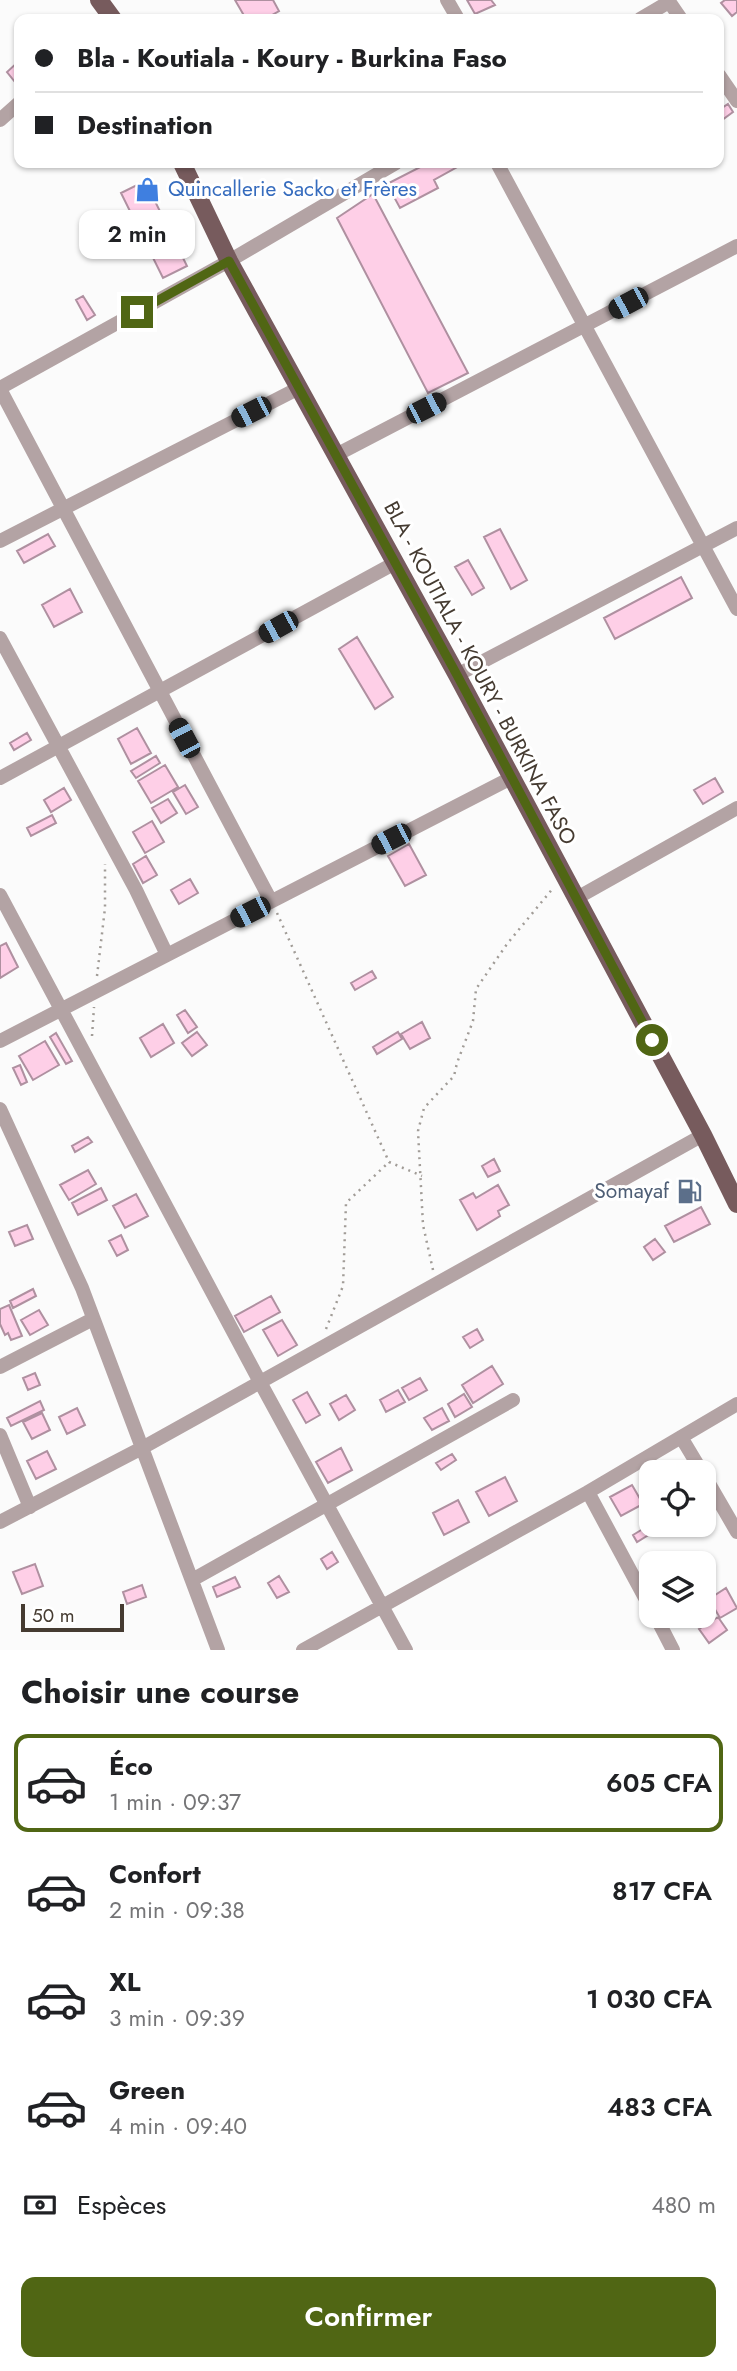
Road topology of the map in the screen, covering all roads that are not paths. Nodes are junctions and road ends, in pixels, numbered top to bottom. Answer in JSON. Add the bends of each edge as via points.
{"nodes":[{"id":1,"x":668,"y":1,"type":"edge"},
{"id":2,"x":648,"y":14,"type":"edge"},
{"id":3,"x":724,"y":82,"type":"edge"},
{"id":4,"x":737,"y":101,"type":"edge"},
{"id":5,"x":14,"y":107,"type":"edge"},
{"id":6,"x":0,"y":120,"type":"edge"},
{"id":7,"x":184,"y":168,"type":"edge"},
{"id":8,"x":387,"y":168,"type":"edge"},
{"id":9,"x":500,"y":168,"type":"edge"},
{"id":10,"x":737,"y":246,"type":"edge"},
{"id":11,"x":229,"y":261,"type":"junction"},
{"id":12,"x":585,"y":326,"type":"junction"},
{"id":13,"x":299,"y":388,"type":"junction"},
{"id":14,"x":0,"y":389,"type":"edge"},
{"id":15,"x":336,"y":455,"type":"junction"},
{"id":16,"x":63,"y":507,"type":"junction"},
{"id":17,"x":737,"y":528,"type":"edge"},
{"id":18,"x":0,"y":541,"type":"edge"},
{"id":19,"x":703,"y":546,"type":"junction"},
{"id":20,"x":395,"y":563,"type":"junction"},
{"id":21,"x":737,"y":609,"type":"edge"},
{"id":22,"x":0,"y":638,"type":"edge"},
{"id":23,"x":457,"y":675,"type":"junction"},
{"id":24,"x":160,"y":691,"type":"junction"},
{"id":25,"x":59,"y":746,"type":"junction"},
{"id":26,"x":0,"y":778,"type":"edge"},
{"id":27,"x":511,"y":778,"type":"junction"},
{"id":28,"x":737,"y":808,"type":"edge"},
{"id":29,"x":0,"y":895,"type":"edge"},
{"id":30,"x":575,"y":899,"type":"junction"},
{"id":31,"x":271,"y":901,"type":"junction"},
{"id":32,"x":167,"y":955,"type":"junction"},
{"id":33,"x":61,"y":1010,"type":"junction"},
{"id":34,"x":0,"y":1041,"type":"edge"},
{"id":35,"x":0,"y":1109,"type":"edge"},
{"id":36,"x":703,"y":1135,"type":"junction"},
{"id":37,"x":737,"y":1204,"type":"edge"},
{"id":38,"x":93,"y":1320,"type":"junction"},
{"id":39,"x":0,"y":1367,"type":"edge"},
{"id":40,"x":260,"y":1382,"type":"junction"},
{"id":41,"x":513,"y":1400,"type":"dead end"},
{"id":42,"x":737,"y":1404,"type":"edge"},
{"id":43,"x":0,"y":1434,"type":"edge"},
{"id":44,"x":681,"y":1437,"type":"junction"},
{"id":45,"x":142,"y":1448,"type":"junction"},
{"id":46,"x":695,"y":1460,"type":"edge"},
{"id":47,"x":588,"y":1492,"type":"junction"},
{"id":48,"x":716,"y":1496,"type":"edge"},
{"id":49,"x":327,"y":1505,"type":"junction"},
{"id":50,"x":30,"y":1507,"type":"junction"},
{"id":51,"x":0,"y":1522,"type":"edge"},
{"id":52,"x":737,"y":1532,"type":"edge"},
{"id":53,"x":192,"y":1580,"type":"junction"},
{"id":54,"x":639,"y":1587,"type":"edge"},
{"id":55,"x":382,"y":1607,"type":"junction"},
{"id":56,"x":662,"y":1628,"type":"edge"},
{"id":57,"x":218,"y":1650,"type":"edge"},
{"id":58,"x":303,"y":1650,"type":"edge"},
{"id":59,"x":406,"y":1650,"type":"edge"},
{"id":60,"x":673,"y":1650,"type":"edge"}],
"edges":[{"from":1,"to":2,"type":"street"},
{"from":3,"to":4,"type":"street"},
{"from":5,"to":6,"type":"street"},
{"from":7,"to":11,"type":"main road","name":"BLA - KOUTIALA - KOURY - BURKINA FASO"},
{"from":8,"to":11,"type":"street"},
{"from":9,"to":12,"type":"street"},
{"from":10,"to":12,"type":"street"},
{"from":11,"to":13,"type":"main road","name":"BLA - KOUTIALA - KOURY - BURKINA FASO"},
{"from":11,"to":14,"type":"street"},
{"from":12,"to":15,"type":"street"},
{"from":12,"to":19,"type":"street"},
{"from":13,"to":15,"type":"main road","name":"BLA - KOUTIALA - KOURY - BURKINA FASO"},
{"from":13,"to":16,"type":"street"},
{"from":14,"to":16,"type":"street"},
{"from":15,"to":20,"type":"main road","name":"BLA - KOUTIALA - KOURY - BURKINA FASO"},
{"from":16,"to":18,"type":"street"},
{"from":16,"to":24,"type":"street"},
{"from":17,"to":19,"type":"street"},
{"from":19,"to":21,"type":"street"},
{"from":19,"to":23,"type":"street"},
{"from":20,"to":23,"type":"main road","name":"BLA - KOUTIALA - KOURY - BURKINA FASO"},
{"from":20,"to":24,"type":"street"},
{"from":22,"to":25,"type":"street"},
{"from":23,"to":27,"type":"main road","name":"BLA - KOUTIALA - KOURY - BURKINA FASO"},
{"from":24,"to":25,"type":"street"},
{"from":24,"to":31,"type":"street"},
{"from":25,"to":26,"type":"street"},
{"from":25,"to":32,"type":"street"},
{"from":27,"to":30,"type":"main road","name":"BLA - KOUTIALA - KOURY - BURKINA FASO"},
{"from":27,"to":31,"type":"street"},
{"from":28,"to":30,"type":"street"},
{"from":29,"to":33,"type":"street"},
{"from":30,"to":36,"type":"main road","name":"BLA - KOUTIALA - KOURY - BURKINA FASO"},
{"from":31,"to":32,"type":"street"},
{"from":32,"to":33,"type":"street"},
{"from":33,"to":34,"type":"street"},
{"from":33,"to":40,"type":"street"},
{"from":35,"to":38,"type":"street"},
{"from":36,"to":37,"type":"main road","name":"BLA - KOUTIALA - KOURY - BURKINA FASO"},
{"from":36,"to":40,"type":"street"},
{"from":38,"to":39,"type":"street"},
{"from":38,"to":45,"type":"street"},
{"from":40,"to":45,"type":"street"},
{"from":40,"to":49,"type":"street"},
{"from":41,"to":49,"type":"street"},
{"from":42,"to":44,"type":"street"},
{"from":43,"to":50,"type":"street"},
{"from":44,"to":46,"type":"street"},
{"from":44,"to":47,"type":"street"},
{"from":45,"to":50,"type":"street"},
{"from":45,"to":53,"type":"street"},
{"from":47,"to":54,"type":"street"},
{"from":47,"to":55,"type":"street"},
{"from":48,"to":52,"type":"street"},
{"from":49,"to":53,"type":"street"},
{"from":49,"to":55,"type":"street"},
{"from":50,"to":51,"type":"street"},
{"from":53,"to":57,"type":"street"},
{"from":55,"to":58,"type":"street"},
{"from":55,"to":59,"type":"street"},
{"from":56,"to":60,"type":"street"}]}
